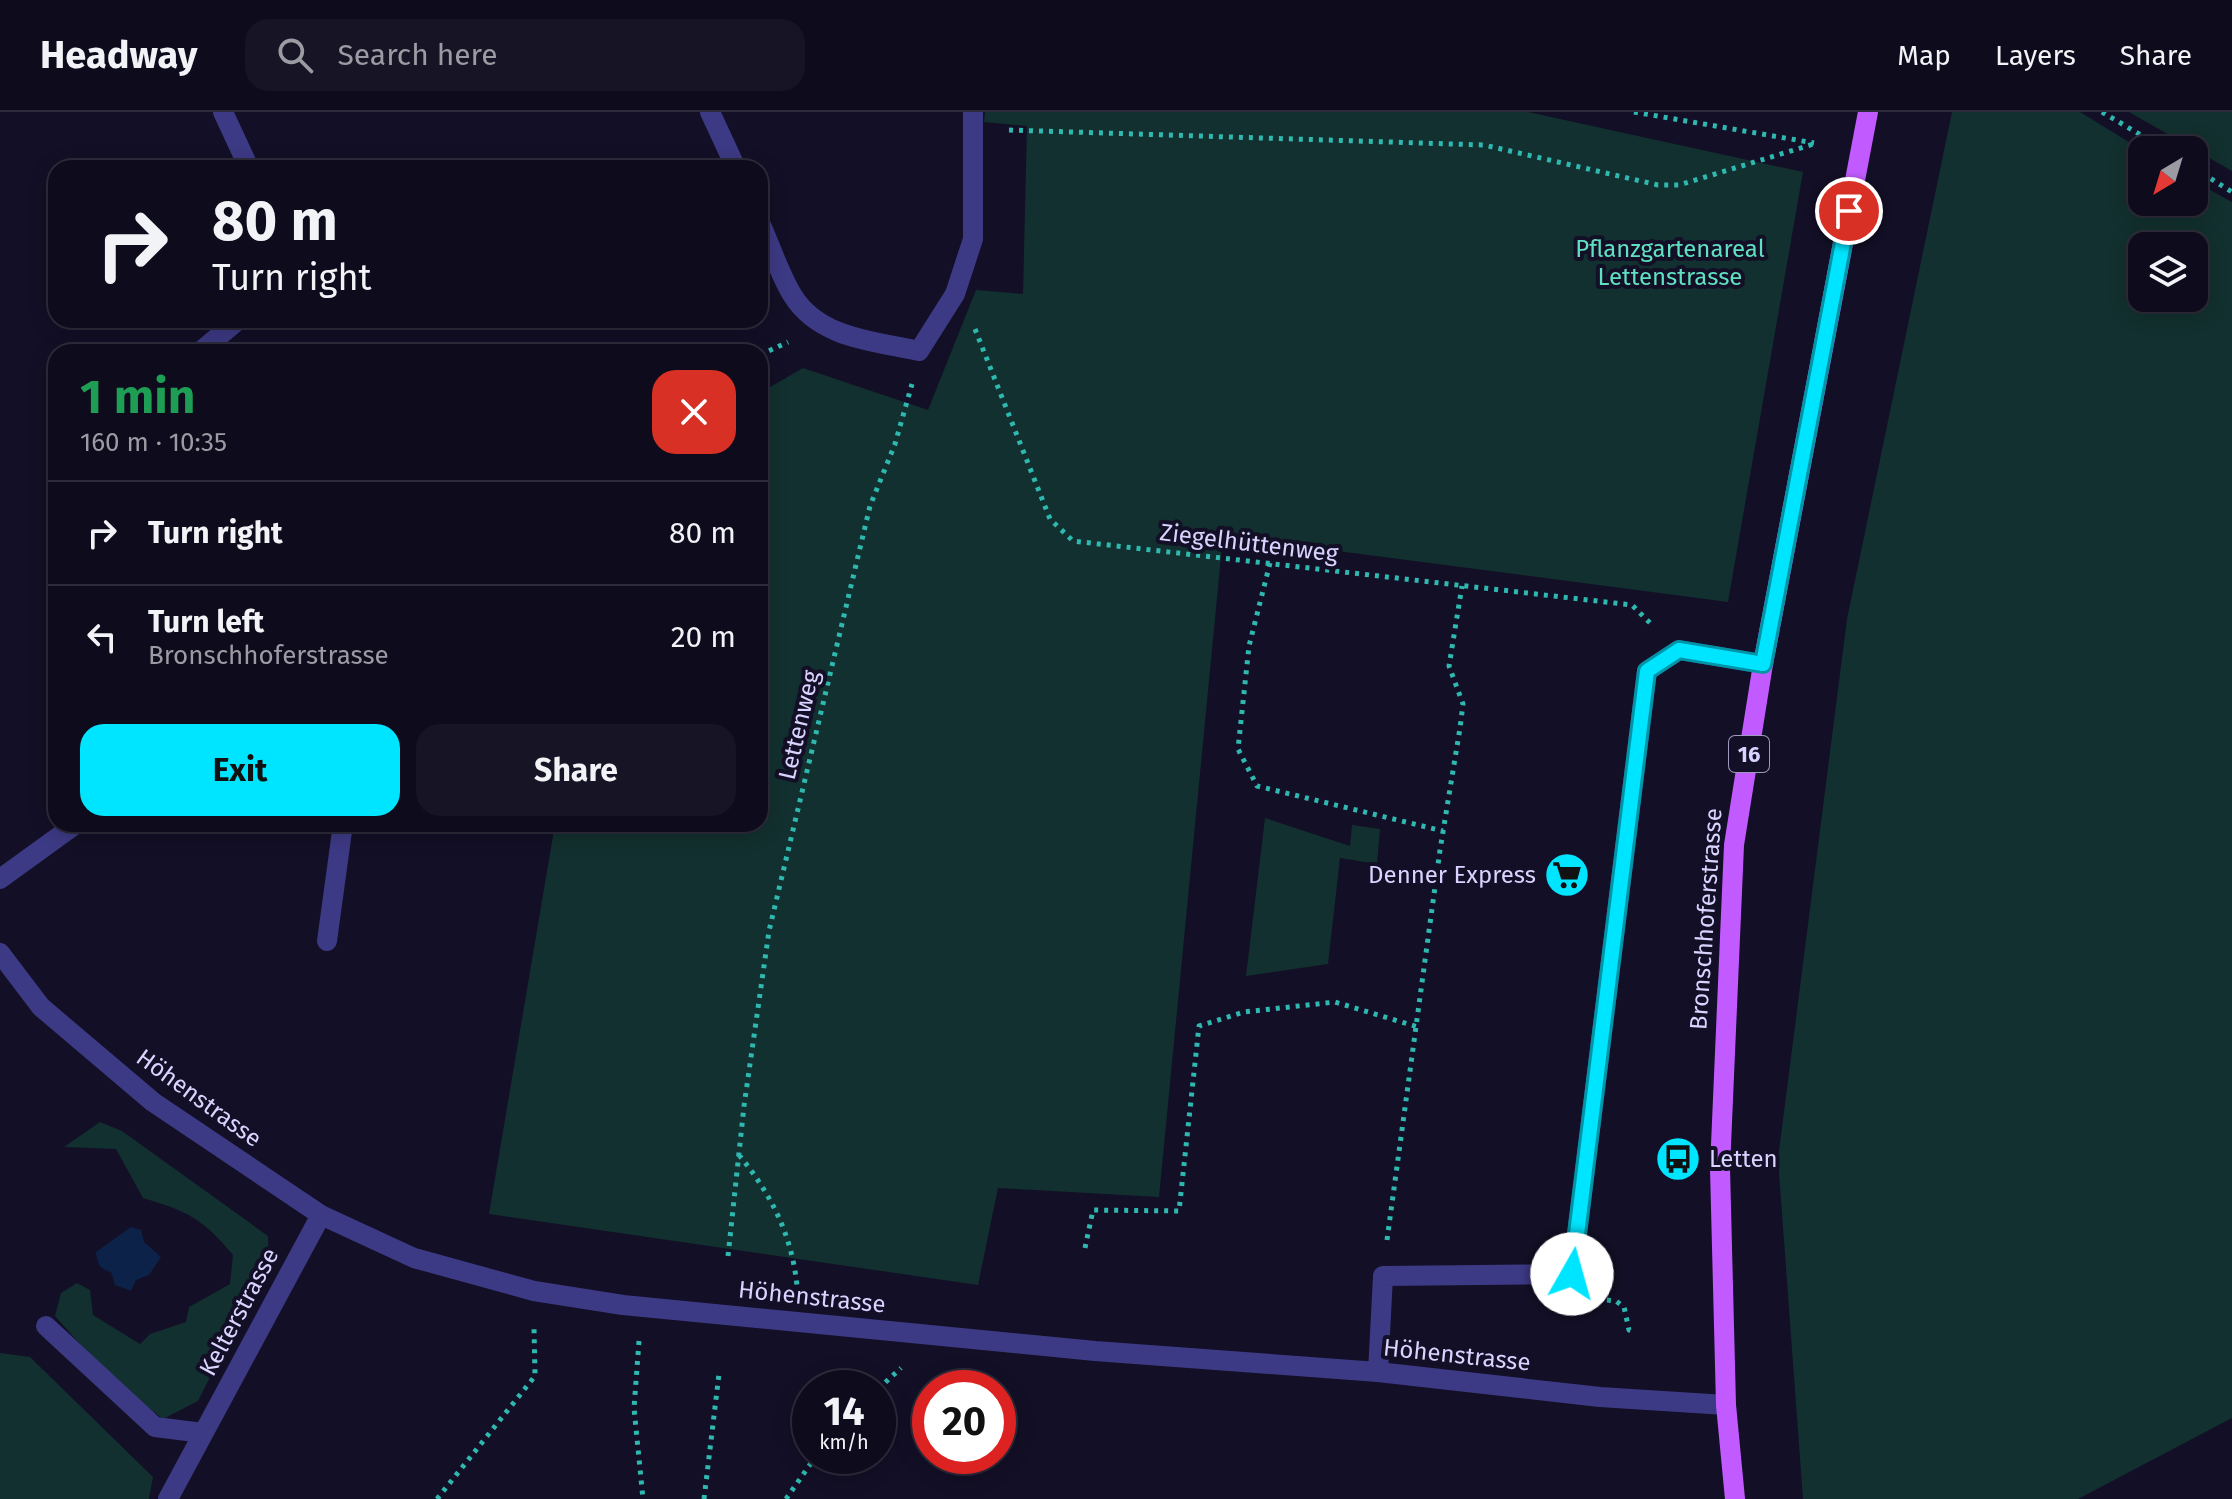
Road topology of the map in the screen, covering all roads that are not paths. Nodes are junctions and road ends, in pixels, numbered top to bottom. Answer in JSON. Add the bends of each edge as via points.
{"nodes":[{"id":1,"x":223,"y":112,"type":"edge"},
{"id":2,"x":710,"y":112,"type":"edge"},
{"id":3,"x":1868,"y":112,"type":"edge"},
{"id":4,"x":973,"y":120,"type":"edge"},
{"id":5,"x":245,"y":160,"type":"edge"},
{"id":6,"x":732,"y":160,"type":"edge"},
{"id":7,"x":768,"y":241,"type":"edge"},
{"id":8,"x":228,"y":328,"type":"edge"},
{"id":9,"x":210,"y":344,"type":"edge"},
{"id":10,"x":1763,"y":664,"type":"junction"},
{"id":11,"x":65,"y":832,"type":"edge"},
{"id":12,"x":342,"y":832,"type":"edge"},
{"id":13,"x":0,"y":879,"type":"edge"},
{"id":14,"x":327,"y":941,"type":"dead end"},
{"id":15,"x":0,"y":953,"type":"edge"},
{"id":16,"x":321,"y":1215,"type":"junction"},
{"id":17,"x":46,"y":1326,"type":"dead end"},
{"id":18,"x":1378,"y":1372,"type":"junction"},
{"id":19,"x":1726,"y":1405,"type":"junction"},
{"id":20,"x":203,"y":1433,"type":"junction"},
{"id":21,"x":168,"y":1499,"type":"edge"},
{"id":22,"x":1735,"y":1499,"type":"edge"}],
"edges":[{"from":1,"to":5,"type":"street"},
{"from":2,"to":6,"type":"street"},
{"from":3,"to":10,"type":"main road","name":"Bronschhoferstrasse","number":"16"},
{"from":4,"to":7,"type":"street","via":[[973,239],[955,294],[919,351],[876,344],[819,323],[793,296]]},
{"from":8,"to":9,"type":"street"},
{"from":10,"to":18,"type":"street","via":[[1679,650],[1647,671],[1572,1274],[1383,1276]]},
{"from":10,"to":19,"type":"main road","name":"Bronschhoferstrasse","number":"16","via":[[1734,845],[1722,1056]]},
{"from":11,"to":13,"type":"street"},
{"from":12,"to":14,"type":"street"},
{"from":15,"to":16,"type":"street","name":"Höhenstrasse","via":[[41,1007],[153,1102]]},
{"from":16,"to":18,"type":"street","name":"Höhenstrasse","via":[[414,1258],[534,1291],[1095,1351]]},
{"from":16,"to":20,"type":"street","name":"Kelterstrasse"},
{"from":17,"to":20,"type":"street","via":[[155,1427]]},
{"from":18,"to":19,"type":"street","name":"Höhenstrasse"},
{"from":19,"to":22,"type":"main road","number":"16"},
{"from":20,"to":21,"type":"street","name":"Kelterstrasse"}]}
